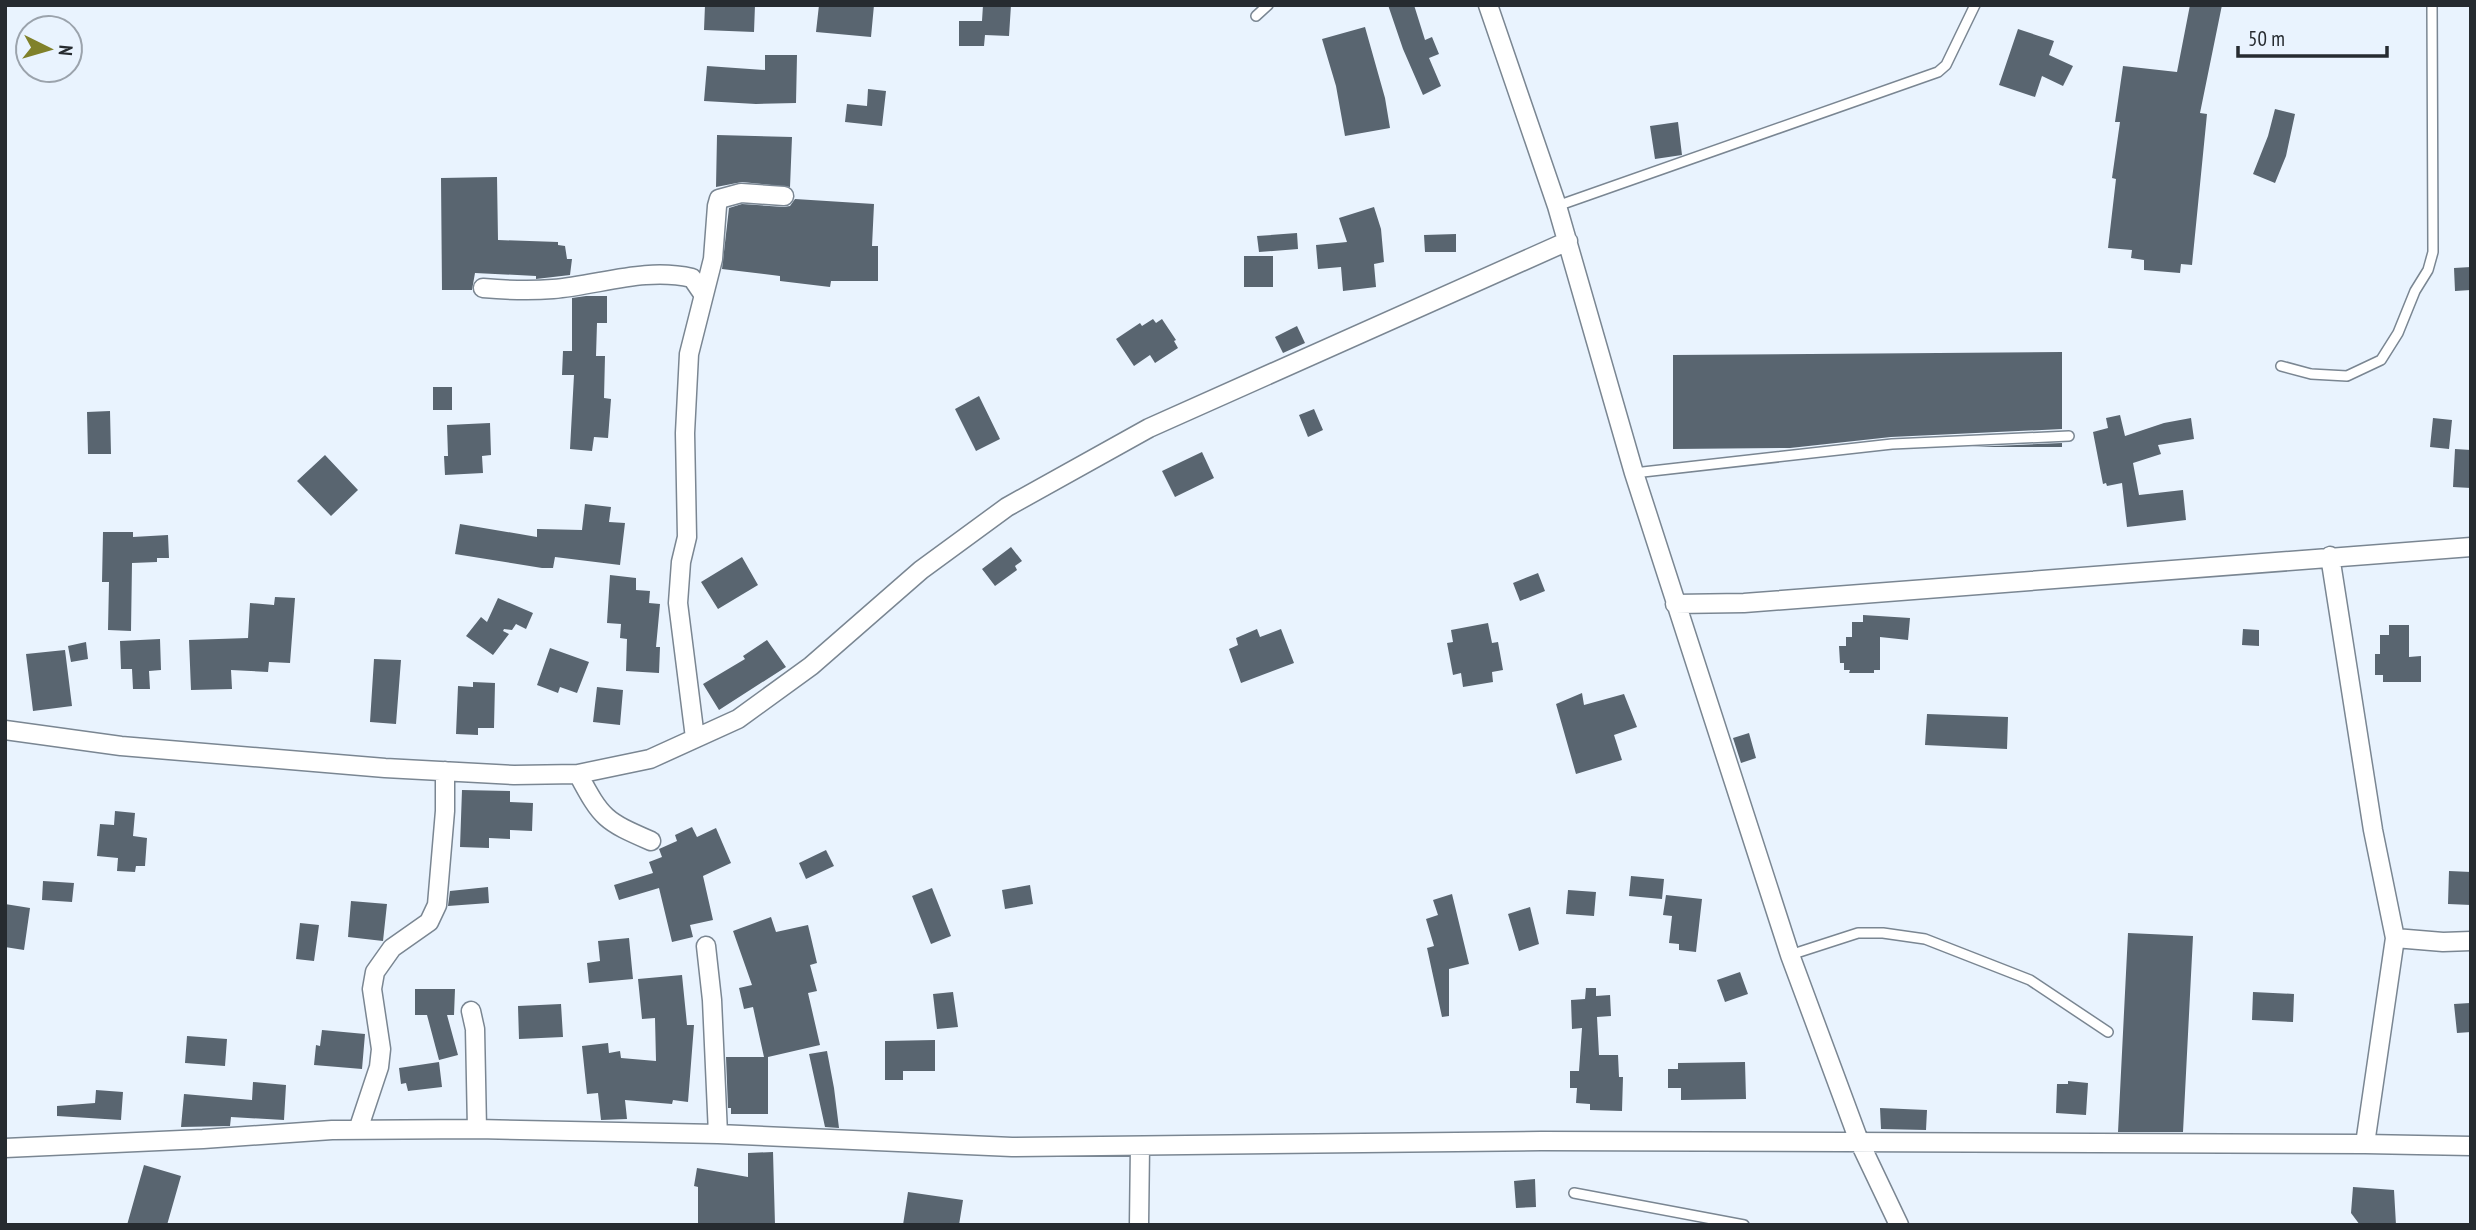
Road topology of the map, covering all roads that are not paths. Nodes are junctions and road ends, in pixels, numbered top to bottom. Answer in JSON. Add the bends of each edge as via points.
{"nodes":[{"id":1,"x":1268,"y":5,"type":"edge"},
{"id":2,"x":1488,"y":5,"type":"edge"},
{"id":3,"x":1975,"y":5,"type":"edge"},
{"id":4,"x":2432,"y":5,"type":"edge"},
{"id":5,"x":1256,"y":16,"type":"dead end"},
{"id":6,"x":784,"y":196,"type":"dead end"},
{"id":7,"x":1557,"y":206,"type":"junction"},
{"id":8,"x":1568,"y":241,"type":"junction"},
{"id":9,"x":483,"y":288,"type":"dead end"},
{"id":10,"x":703,"y":294,"type":"junction"},
{"id":11,"x":2281,"y":366,"type":"dead end"},
{"id":12,"x":2069,"y":436,"type":"dead end"},
{"id":13,"x":1634,"y":473,"type":"junction"},
{"id":14,"x":2471,"y":547,"type":"edge"},
{"id":15,"x":2330,"y":556,"type":"junction"},
{"id":16,"x":1675,"y":604,"type":"junction"},
{"id":17,"x":5,"y":730,"type":"edge"},
{"id":18,"x":695,"y":738,"type":"junction"},
{"id":19,"x":445,"y":771,"type":"junction"},
{"id":20,"x":578,"y":774,"type":"junction"},
{"id":21,"x":651,"y":841,"type":"dead end"},
{"id":22,"x":2395,"y":938,"type":"junction"},
{"id":23,"x":2471,"y":942,"type":"edge"},
{"id":24,"x":706,"y":946,"type":"dead end"},
{"id":25,"x":1790,"y":955,"type":"junction"},
{"id":26,"x":471,"y":1011,"type":"dead end"},
{"id":27,"x":2108,"y":1032,"type":"dead end"},
{"id":28,"x":477,"y":1129,"type":"junction"},
{"id":29,"x":358,"y":1130,"type":"junction"},
{"id":30,"x":718,"y":1134,"type":"junction"},
{"id":31,"x":1859,"y":1141,"type":"junction"},
{"id":32,"x":2365,"y":1143,"type":"junction"},
{"id":33,"x":1140,"y":1146,"type":"junction"},
{"id":34,"x":2471,"y":1146,"type":"edge"},
{"id":35,"x":5,"y":1149,"type":"edge"},
{"id":36,"x":1574,"y":1193,"type":"dead end"},
{"id":37,"x":1139,"y":1225,"type":"edge"},
{"id":38,"x":1744,"y":1225,"type":"edge"},
{"id":39,"x":1899,"y":1225,"type":"edge"}],
"edges":[{"from":1,"to":5,"type":"lane"},
{"from":2,"to":7,"type":"street"},
{"from":3,"to":7,"type":"lane","via":[[1946,65],[1938,72]]},
{"from":4,"to":11,"type":"lane","via":[[2433,252],[2428,270],[2381,360],[2347,376]]},
{"from":6,"to":10,"type":"street","via":[[741,193],[719,199],[713,259]]},
{"from":7,"to":8,"type":"street"},
{"from":8,"to":13,"type":"street"},
{"from":8,"to":18,"type":"street","via":[[1149,428],[1007,507],[921,570],[811,666],[738,719]]},
{"from":9,"to":10,"type":"street","via":[[554,289],[658,273],[692,278]]},
{"from":10,"to":18,"type":"street","via":[[689,354],[687,537],[678,603]]},
{"from":12,"to":13,"type":"lane","via":[[1892,444]]},
{"from":13,"to":16,"type":"street"},
{"from":14,"to":15,"type":"street"},
{"from":15,"to":16,"type":"street","via":[[1756,603]]},
{"from":15,"to":22,"type":"street","via":[[2373,830]]},
{"from":16,"to":25,"type":"street"},
{"from":17,"to":19,"type":"street","via":[[121,746]]},
{"from":18,"to":20,"type":"street","via":[[650,759]]},
{"from":19,"to":20,"type":"street"},
{"from":19,"to":29,"type":"street","via":[[437,905],[429,922],[391,948],[375,972],[372,989],[381,1049]]},
{"from":20,"to":21,"type":"street","via":[[597,809],[615,825]]},
{"from":22,"to":23,"type":"street"},
{"from":22,"to":32,"type":"street"},
{"from":24,"to":30,"type":"street"},
{"from":25,"to":27,"type":"lane","via":[[1858,933],[1925,939],[2030,980]]},
{"from":25,"to":31,"type":"street"},
{"from":26,"to":28,"type":"street"},
{"from":28,"to":29,"type":"street"},
{"from":28,"to":30,"type":"street"},
{"from":29,"to":35,"type":"street"},
{"from":30,"to":33,"type":"street","via":[[1012,1147]]},
{"from":31,"to":32,"type":"street"},
{"from":31,"to":33,"type":"street"},
{"from":31,"to":39,"type":"street"},
{"from":32,"to":34,"type":"street"},
{"from":33,"to":37,"type":"street"},
{"from":36,"to":38,"type":"lane"}]}
